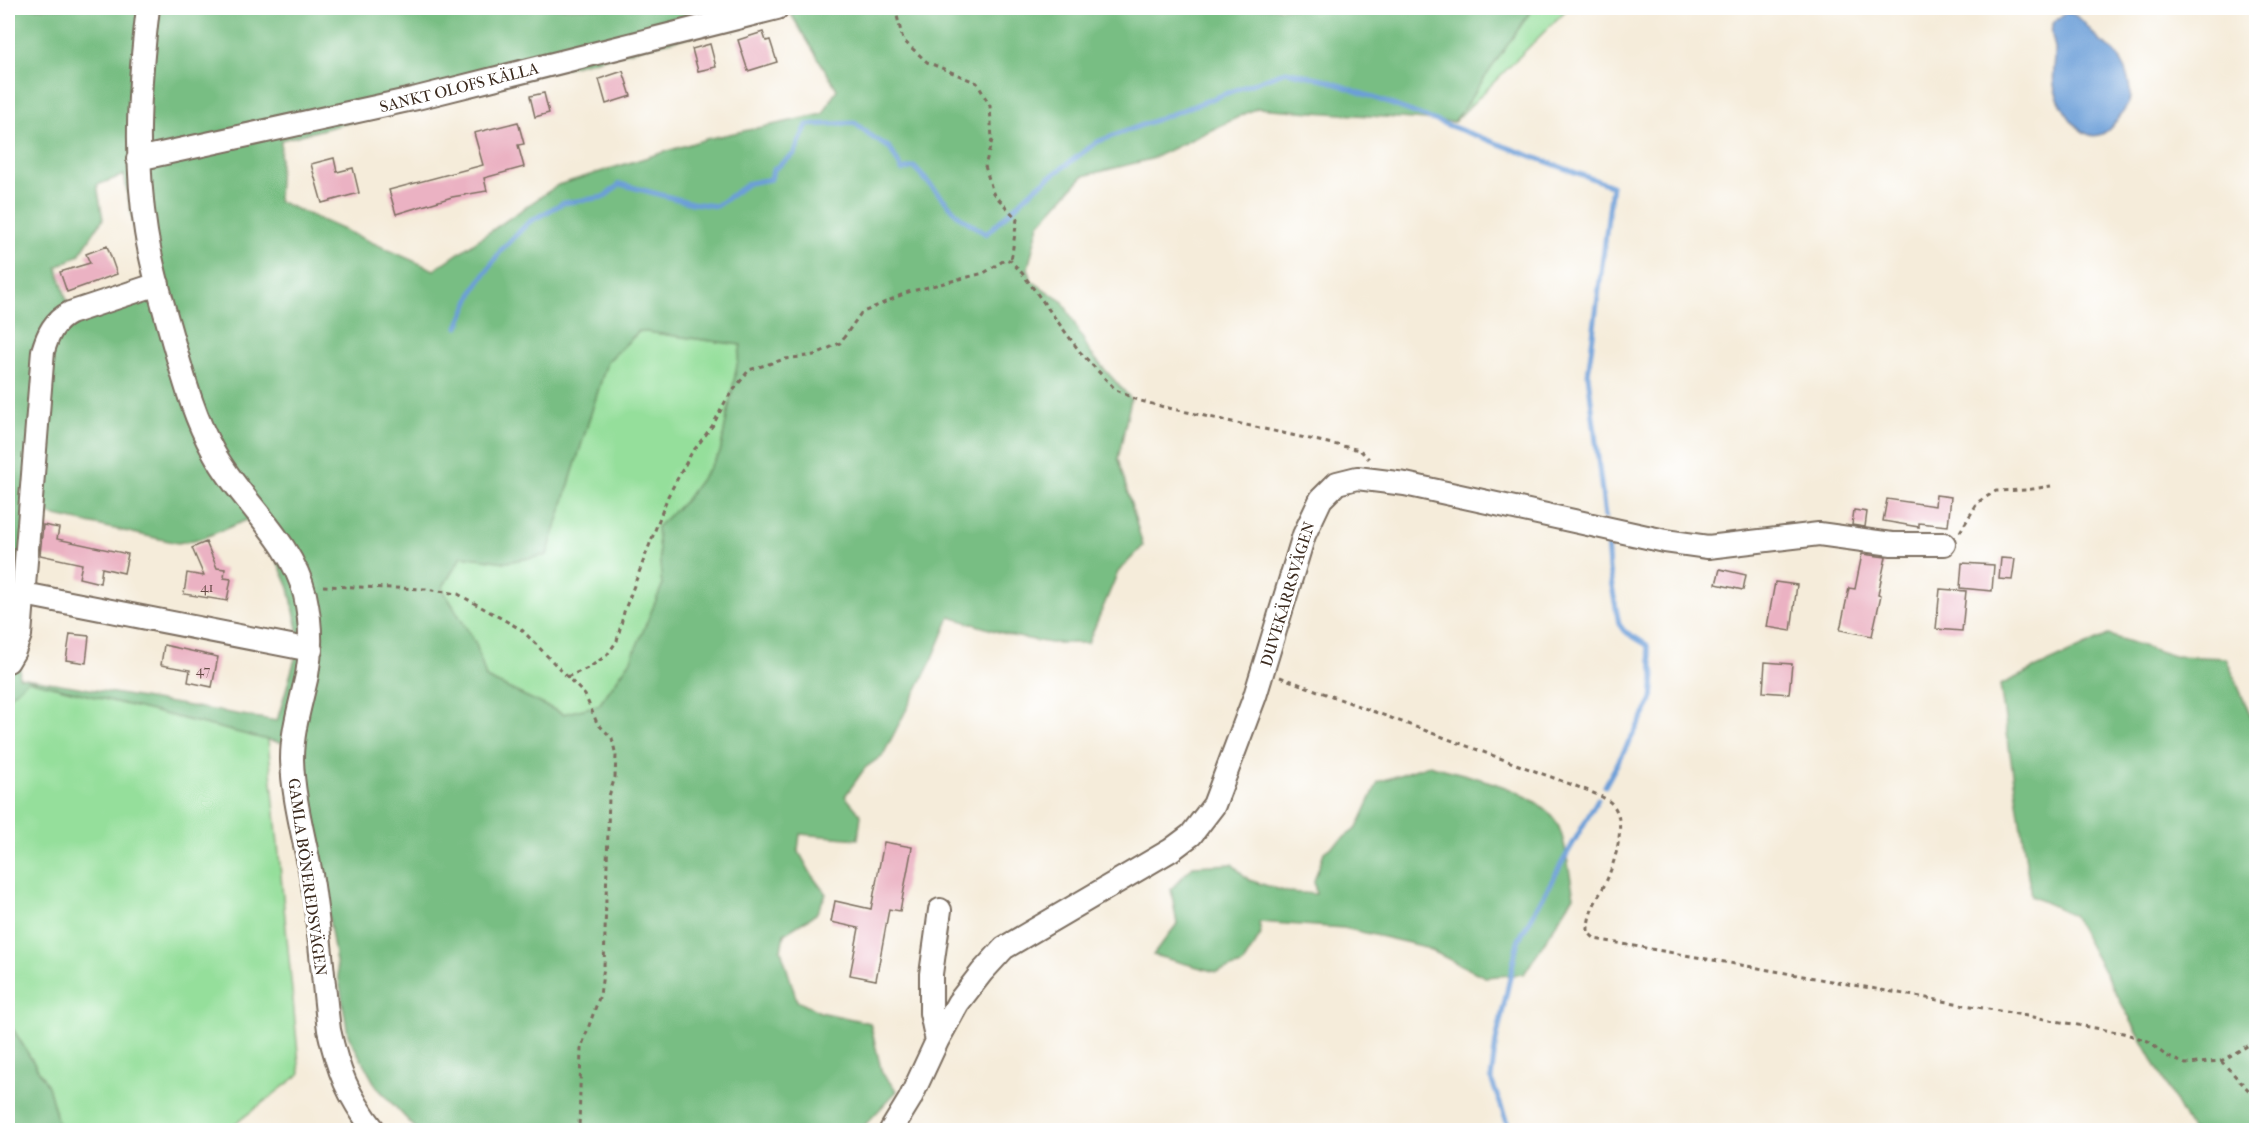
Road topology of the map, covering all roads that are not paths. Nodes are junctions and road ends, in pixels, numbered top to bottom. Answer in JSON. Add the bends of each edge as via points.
{"nodes":[{"id":1,"x":148,"y":8,"type":"edge"},
{"id":2,"x":777,"y":8,"type":"edge"},
{"id":3,"x":138,"y":159,"type":"junction"},
{"id":4,"x":158,"y":284,"type":"junction"},
{"id":5,"x":1944,"y":544,"type":"road end"},
{"id":6,"x":24,"y":594,"type":"junction"},
{"id":7,"x":310,"y":650,"type":"junction"},
{"id":8,"x":8,"y":661,"type":"edge"},
{"id":9,"x":940,"y":910,"type":"dead end"},
{"id":10,"x":937,"y":1041,"type":"junction"},
{"id":11,"x":374,"y":1131,"type":"edge"},
{"id":12,"x":891,"y":1131,"type":"edge"}],
"edges":[{"from":1,"to":3,"type":"street","name":"GAMLA BÖNEREDSVÄGEN","via":[[140,79]]},
{"from":2,"to":3,"type":"street","name":"SANKT OLOFS KÄLLA","via":[[428,96]]},
{"from":3,"to":4,"type":"street","name":"GAMLA BÖNEREDSVÄGEN","via":[[146,234]]},
{"from":4,"to":6,"type":"street","via":[[70,313],[60,318],[46,339]]},
{"from":4,"to":7,"type":"street","name":"GAMLA BÖNEREDSVÄGEN","via":[[200,425],[217,459],[279,542],[303,588]]},
{"from":5,"to":10,"type":"street","name":"DUVEKÄRRSVÄGEN","via":[[1892,544],[1819,534],[1708,547],[1405,484],[1357,478],[1337,483],[1311,514],[1263,671],[1214,805],[1191,835],[1171,850],[1004,948],[958,1003]]},
{"from":6,"to":7,"type":"street"},
{"from":6,"to":8,"type":"street","via":[[20,635]]},
{"from":7,"to":11,"type":"street","name":"GAMLA BÖNEREDSVÄGEN","via":[[293,737],[295,795],[312,882],[332,1046],[349,1093]]},
{"from":9,"to":10,"type":"street","via":[[931,975],[931,1012]]},
{"from":10,"to":12,"type":"street","name":"DUVEKÄRRSVÄGEN"}]}
